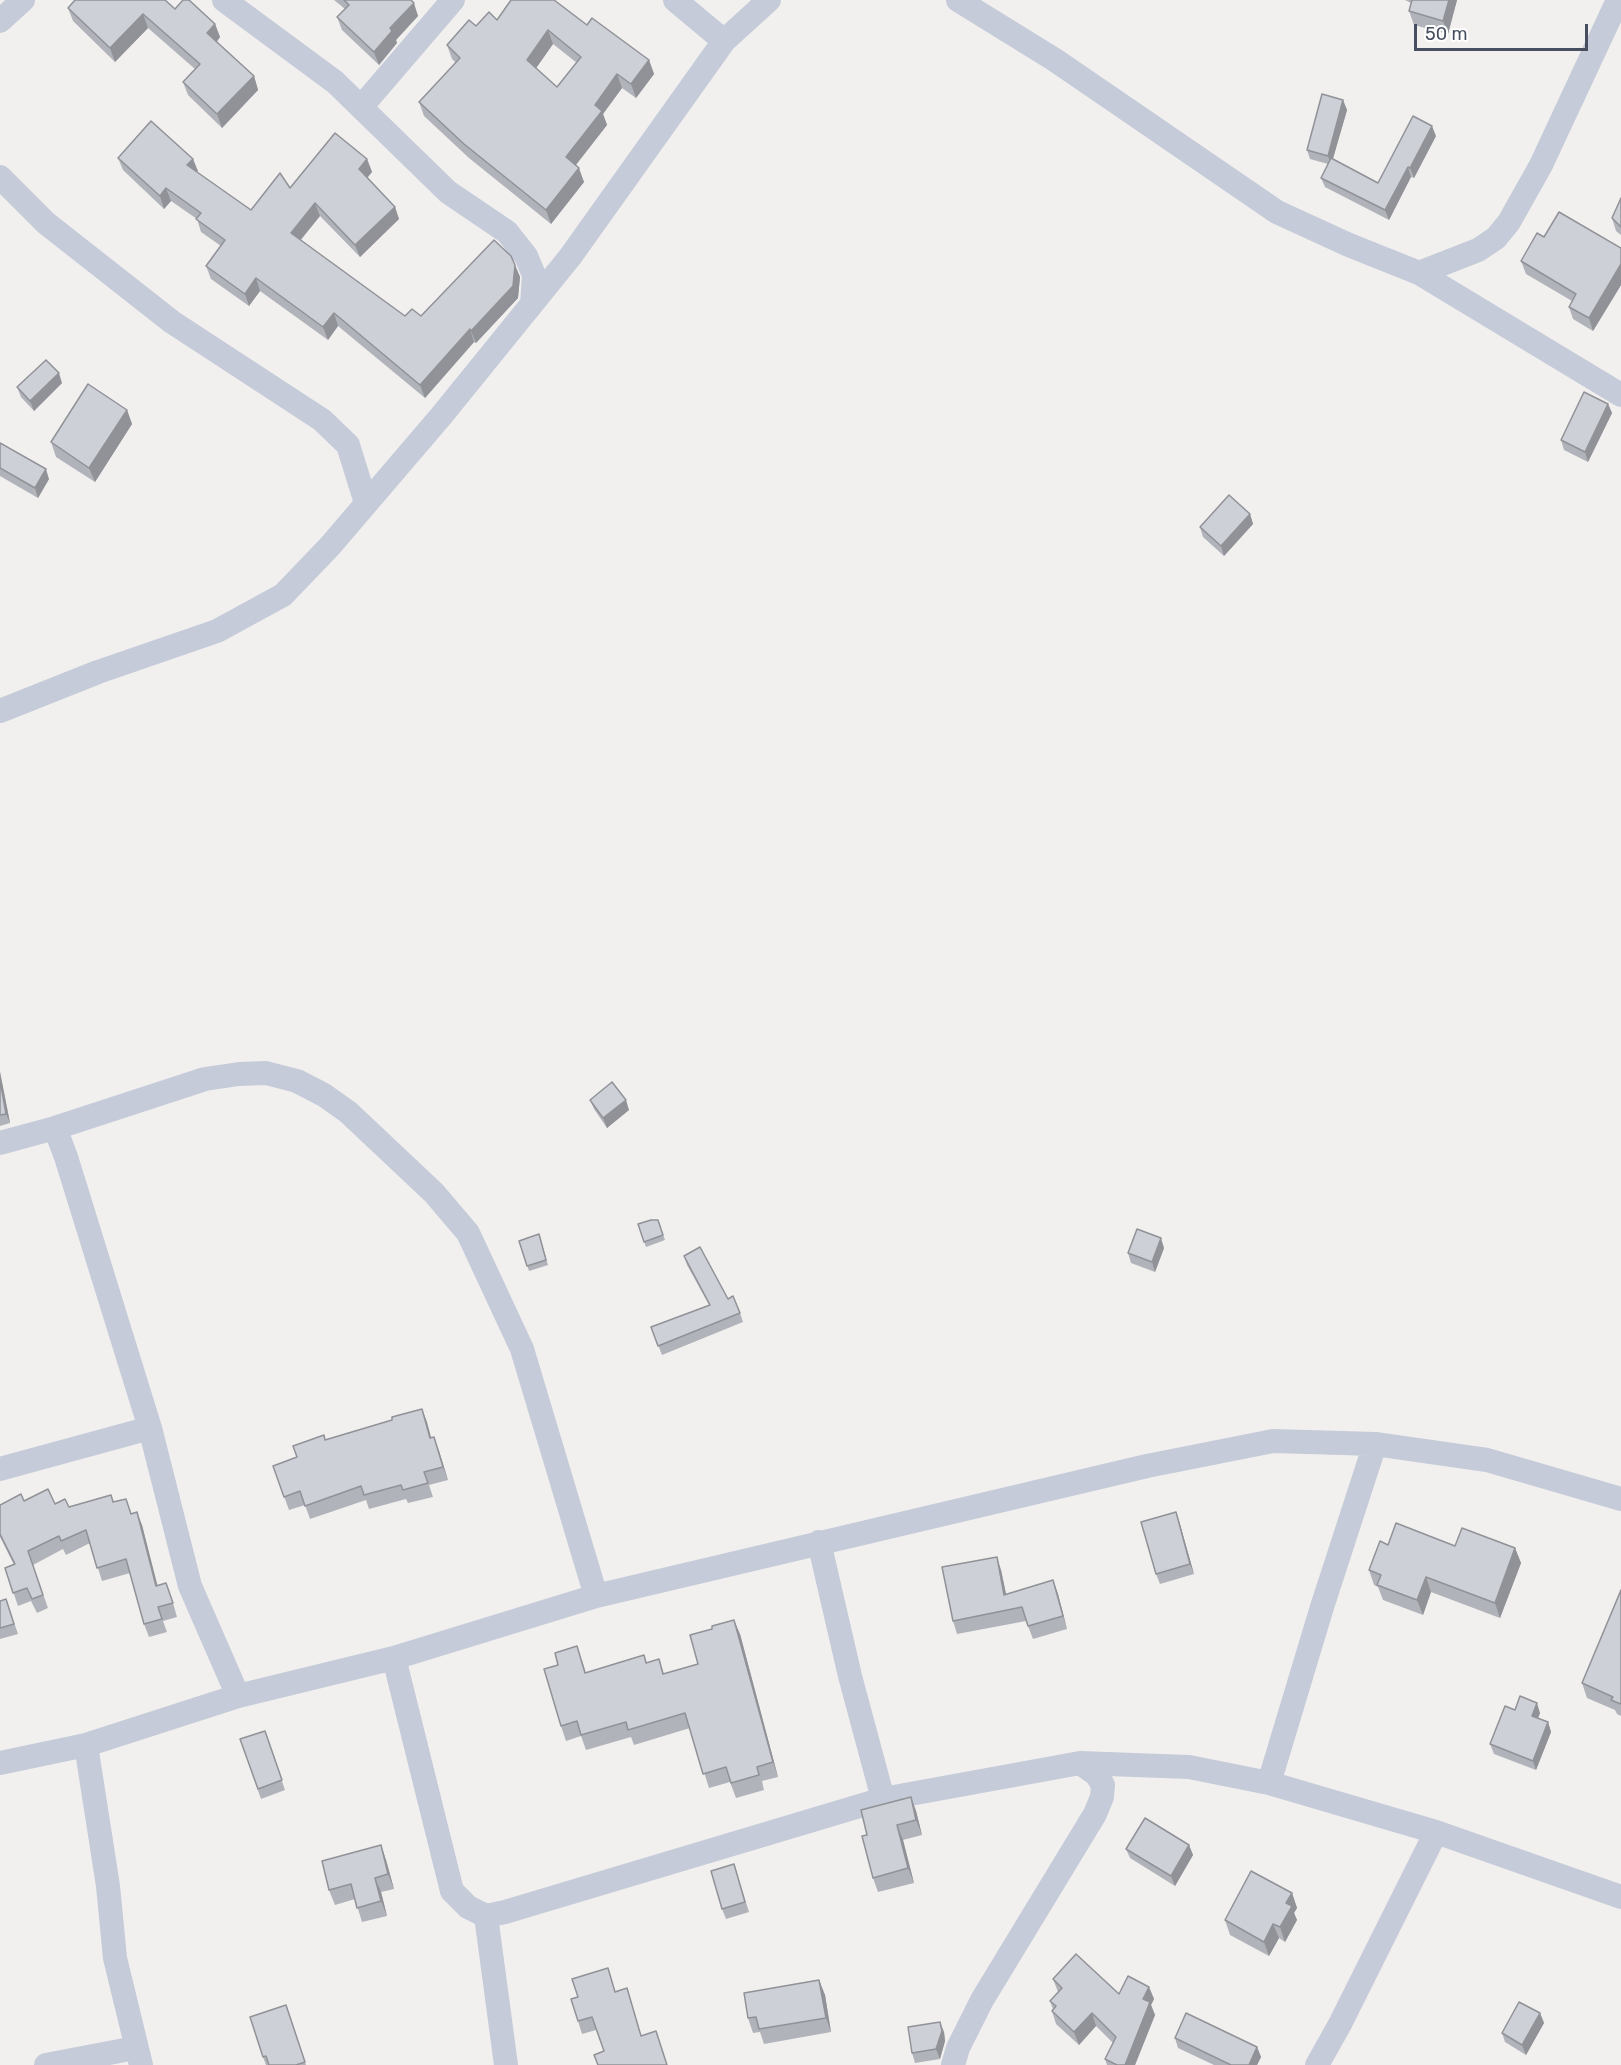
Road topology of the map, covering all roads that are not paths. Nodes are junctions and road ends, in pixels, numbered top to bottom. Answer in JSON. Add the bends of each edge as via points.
{"nodes":[{"id":1,"x":23,"y":0,"type":"edge"},
{"id":2,"x":224,"y":0,"type":"edge"},
{"id":3,"x":453,"y":0,"type":"edge"},
{"id":4,"x":675,"y":0,"type":"edge"},
{"id":5,"x":769,"y":0,"type":"edge"},
{"id":6,"x":958,"y":0,"type":"edge"},
{"id":7,"x":1618,"y":0,"type":"edge"},
{"id":8,"x":0,"y":21,"type":"edge"},
{"id":9,"x":723,"y":41,"type":"junction"},
{"id":10,"x":362,"y":106,"type":"junction"},
{"id":11,"x":0,"y":177,"type":"edge"},
{"id":12,"x":1419,"y":273,"type":"junction"},
{"id":13,"x":532,"y":304,"type":"junction"},
{"id":14,"x":1621,"y":395,"type":"edge"},
{"id":15,"x":366,"y":503,"type":"junction"},
{"id":16,"x":0,"y":711,"type":"edge"},
{"id":17,"x":55,"y":1128,"type":"junction"},
{"id":18,"x":0,"y":1143,"type":"edge"},
{"id":19,"x":150,"y":1428,"type":"junction"},
{"id":20,"x":1375,"y":1444,"type":"junction"},
{"id":21,"x":0,"y":1469,"type":"edge"},
{"id":22,"x":1621,"y":1499,"type":"edge"},
{"id":23,"x":819,"y":1542,"type":"junction"},
{"id":24,"x":596,"y":1596,"type":"junction"},
{"id":25,"x":394,"y":1658,"type":"junction"},
{"id":26,"x":238,"y":1696,"type":"junction"},
{"id":27,"x":86,"y":1745,"type":"junction"},
{"id":28,"x":0,"y":1763,"type":"edge"},
{"id":29,"x":1080,"y":1763,"type":"junction"},
{"id":30,"x":1269,"y":1783,"type":"junction"},
{"id":31,"x":883,"y":1800,"type":"junction"},
{"id":32,"x":1436,"y":1832,"type":"junction"},
{"id":33,"x":1621,"y":1897,"type":"edge"},
{"id":34,"x":486,"y":1916,"type":"junction"},
{"id":35,"x":138,"y":2057,"type":"edge"},
{"id":36,"x":46,"y":2065,"type":"edge"},
{"id":37,"x":506,"y":2065,"type":"edge"},
{"id":38,"x":953,"y":2065,"type":"edge"},
{"id":39,"x":1317,"y":2065,"type":"edge"}],
"edges":[{"from":1,"to":8,"type":"street"},
{"from":2,"to":10,"type":"street"},
{"from":3,"to":10,"type":"street"},
{"from":4,"to":9,"type":"street"},
{"from":5,"to":9,"type":"street"},
{"from":6,"to":12,"type":"street","via":[[1055,60],[1277,212]]},
{"from":7,"to":12,"type":"street","via":[[1541,165],[1509,222],[1496,238],[1478,250]]},
{"from":9,"to":13,"type":"street","via":[[570,257]]},
{"from":10,"to":13,"type":"street","via":[[448,192],[507,232],[526,256],[534,274]]},
{"from":11,"to":15,"type":"street","via":[[46,223],[172,322],[322,420],[348,445]]},
{"from":12,"to":14,"type":"street"},
{"from":13,"to":15,"type":"street"},
{"from":15,"to":16,"type":"street","via":[[283,595],[217,632],[98,672]]},
{"from":17,"to":18,"type":"street"},
{"from":17,"to":19,"type":"street"},
{"from":17,"to":24,"type":"street","via":[[205,1078],[239,1074],[266,1073],[297,1081],[348,1112],[434,1193],[468,1233],[522,1350]]},
{"from":19,"to":21,"type":"street"},
{"from":19,"to":26,"type":"street","via":[[190,1586]]},
{"from":20,"to":22,"type":"street","via":[[1486,1460]]},
{"from":20,"to":23,"type":"street","via":[[1273,1441]]},
{"from":20,"to":30,"type":"street"},
{"from":23,"to":24,"type":"street"},
{"from":23,"to":31,"type":"street"},
{"from":24,"to":25,"type":"street"},
{"from":25,"to":26,"type":"street"},
{"from":25,"to":34,"type":"street","via":[[452,1892],[468,1907]]},
{"from":26,"to":27,"type":"street"},
{"from":27,"to":28,"type":"street"},
{"from":27,"to":35,"type":"street","via":[[115,1958]]},
{"from":29,"to":30,"type":"street","via":[[1189,1767]]},
{"from":29,"to":31,"type":"street"},
{"from":29,"to":38,"type":"street","via":[[1096,1774],[1102,1785],[1095,1815],[982,2000]]},
{"from":30,"to":32,"type":"street"},
{"from":31,"to":34,"type":"street"},
{"from":32,"to":33,"type":"street"},
{"from":32,"to":39,"type":"street"},
{"from":34,"to":37,"type":"street"},
{"from":35,"to":36,"type":"street"}]}
